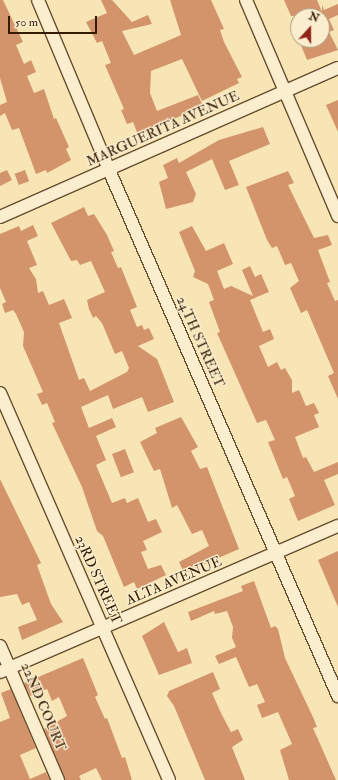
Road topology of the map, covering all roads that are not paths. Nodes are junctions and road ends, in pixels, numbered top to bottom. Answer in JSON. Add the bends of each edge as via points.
{"nodes":[{"id":1,"x":38,"y":0,"type":"edge"},
{"id":2,"x":246,"y":0,"type":"edge"},
{"id":3,"x":338,"y":68,"type":"edge"},
{"id":4,"x":285,"y":91,"type":"junction"},
{"id":5,"x":108,"y":170,"type":"junction"},
{"id":6,"x":338,"y":216,"type":"edge"},
{"id":7,"x":0,"y":217,"type":"edge"},
{"id":8,"x":0,"y":393,"type":"edge"},
{"id":9,"x":338,"y":526,"type":"edge"},
{"id":10,"x":276,"y":554,"type":"junction"},
{"id":11,"x":103,"y":627,"type":"junction"},
{"id":12,"x":0,"y":646,"type":"edge"},
{"id":13,"x":5,"y":670,"type":"edge"},
{"id":14,"x":338,"y":696,"type":"edge"},
{"id":15,"x":58,"y":780,"type":"edge"},
{"id":16,"x":168,"y":780,"type":"edge"}],
"edges":[{"from":1,"to":5,"type":"street","name":"24TH STREET"},
{"from":2,"to":4,"type":"street"},
{"from":3,"to":4,"type":"street","name":"MARGUERITA AVENUE"},
{"from":4,"to":5,"type":"street","name":"MARGUERITA AVENUE"},
{"from":4,"to":6,"type":"street"},
{"from":5,"to":7,"type":"street","name":"MARGUERITA AVENUE"},
{"from":5,"to":10,"type":"street","name":"24TH STREET"},
{"from":8,"to":11,"type":"street","name":"23RD STREET"},
{"from":9,"to":10,"type":"street","name":"ALTA AVENUE"},
{"from":10,"to":11,"type":"street","name":"ALTA AVENUE"},
{"from":10,"to":14,"type":"street","name":"24TH STREET"},
{"from":11,"to":13,"type":"street","name":"ALTA AVENUE"},
{"from":11,"to":16,"type":"street","name":"23RD STREET"},
{"from":12,"to":13,"type":"street","name":"22ND COURT"},
{"from":13,"to":15,"type":"street","name":"22ND COURT"}]}
